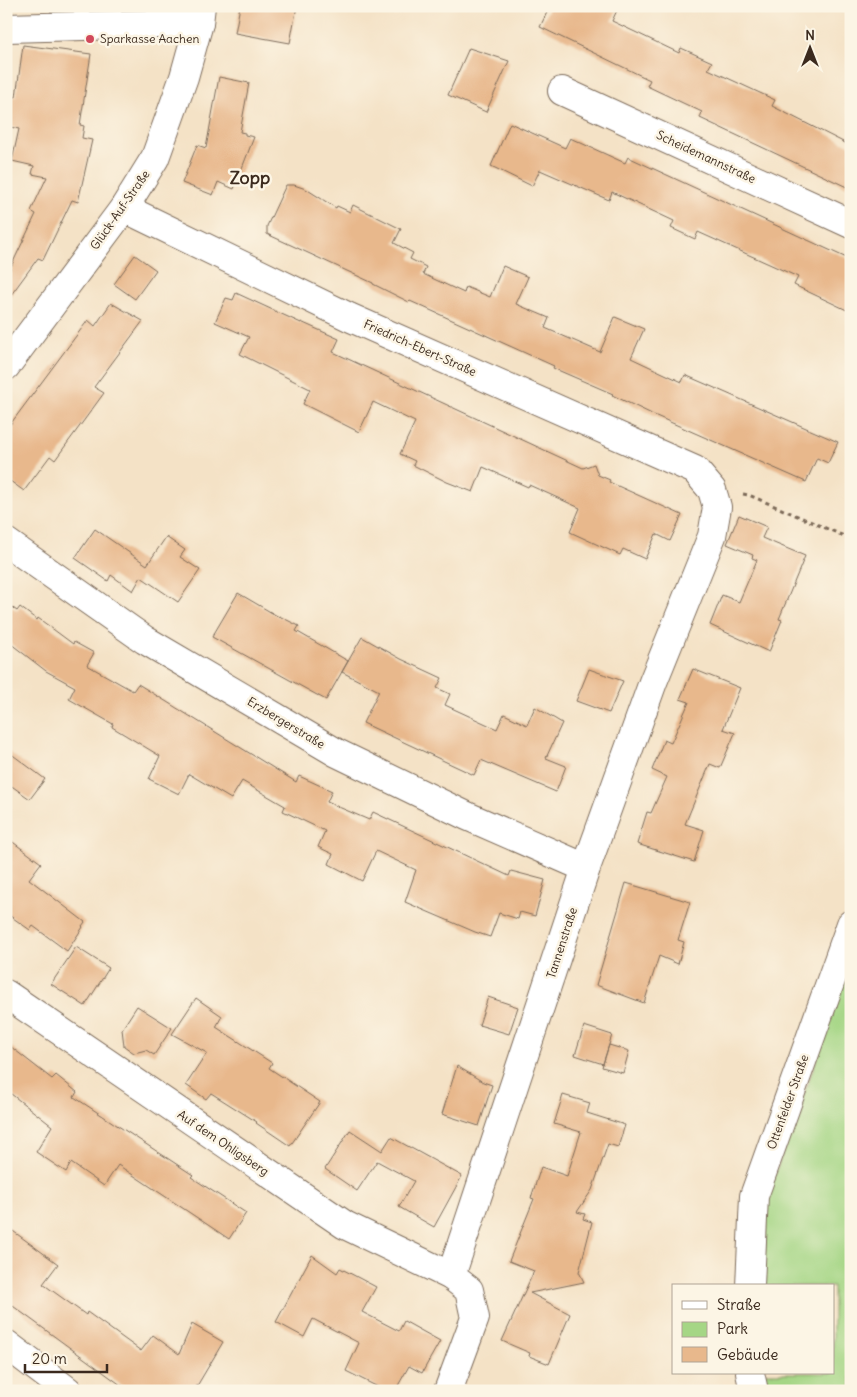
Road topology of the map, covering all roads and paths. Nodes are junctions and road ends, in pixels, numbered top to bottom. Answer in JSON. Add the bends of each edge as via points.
{"nodes":[{"id":1,"x":200,"y":15,"type":"edge"},
{"id":2,"x":6,"y":28,"type":"edge"},
{"id":3,"x":562,"y":91,"type":"dead end"},
{"id":4,"x":124,"y":208,"type":"junction"},
{"id":5,"x":851,"y":224,"type":"edge"},
{"id":6,"x":6,"y":366,"type":"edge"},
{"id":7,"x":712,"y":490,"type":"junction"},
{"id":8,"x":851,"y":539,"type":"edge"},
{"id":9,"x":6,"y":542,"type":"edge"},
{"id":10,"x":586,"y":868,"type":"junction"},
{"id":11,"x":851,"y":924,"type":"edge"},
{"id":12,"x":6,"y":994,"type":"edge"},
{"id":13,"x":450,"y":1276,"type":"junction"},
{"id":14,"x":750,"y":1284,"type":"edge"},
{"id":15,"x":6,"y":1344,"type":"edge"},
{"id":16,"x":750,"y":1374,"type":"edge"},
{"id":17,"x":68,"y":1391,"type":"edge"},
{"id":18,"x":448,"y":1391,"type":"edge"},
{"id":19,"x":754,"y":1391,"type":"edge"}],
"edges":[{"from":1,"to":2,"type":"street"},
{"from":1,"to":4,"type":"street","name":"Glück-Auf-Straße","via":[[184,77],[155,158]]},
{"from":3,"to":5,"type":"street","name":"Scheidemannstraße"},
{"from":4,"to":6,"type":"street","name":"Glück-Auf-Straße"},
{"from":4,"to":7,"type":"street","name":"Friedrich-Ebert-Straße","via":[[349,317],[696,470]]},
{"from":7,"to":8,"type":"path","via":[[749,495]]},
{"from":7,"to":10,"type":"street","name":"Tannenstraße","via":[[717,507],[712,536],[653,682]]},
{"from":9,"to":10,"type":"street","name":"Erzbergerstraße","via":[[145,640],[337,753],[467,816]]},
{"from":10,"to":13,"type":"street","name":"Tannenstraße"},
{"from":11,"to":14,"type":"street","name":"Ottenfelder Straße","via":[[754,1196]]},
{"from":12,"to":13,"type":"street","name":"Auf dem Ohligsberg","via":[[345,1225]]},
{"from":13,"to":18,"type":"street","via":[[469,1290],[474,1318]]},
{"from":15,"to":17,"type":"street"},
{"from":16,"to":19,"type":"street"}]}
